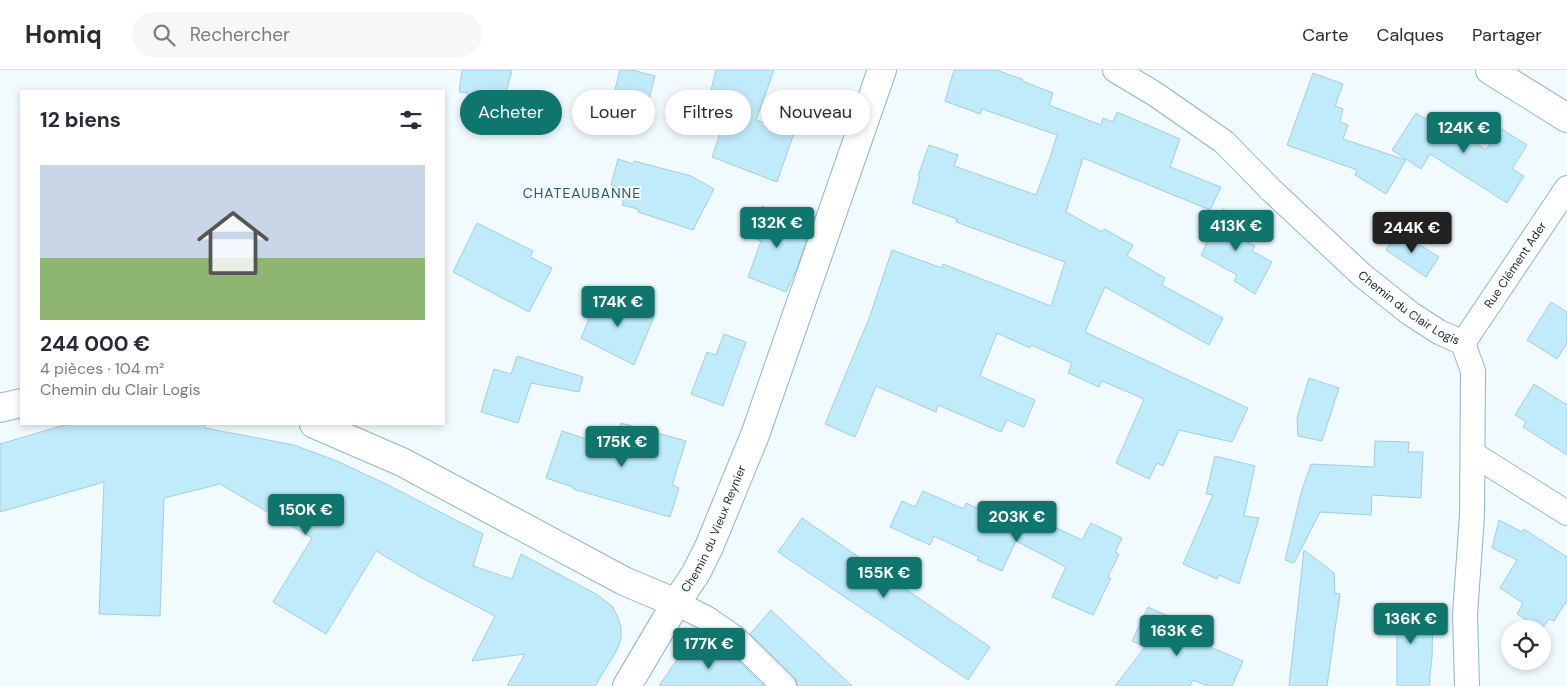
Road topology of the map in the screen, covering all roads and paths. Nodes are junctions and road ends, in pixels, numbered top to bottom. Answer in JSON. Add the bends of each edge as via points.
{"nodes":[{"id":1,"x":882,"y":70,"type":"edge"},
{"id":2,"x":1115,"y":70,"type":"edge"},
{"id":3,"x":1490,"y":70,"type":"edge"},
{"id":4,"x":1567,"y":118,"type":"edge"},
{"id":5,"x":1567,"y":188,"type":"edge"},
{"id":6,"x":1463,"y":343,"type":"junction"},
{"id":7,"x":20,"y":402,"type":"edge"},
{"id":8,"x":0,"y":408,"type":"edge"},
{"id":9,"x":316,"y":425,"type":"edge"},
{"id":10,"x":1474,"y":454,"type":"junction"},
{"id":11,"x":1567,"y":513,"type":"edge"},
{"id":12,"x":676,"y":603,"type":"junction"},
{"id":13,"x":627,"y":686,"type":"edge"},
{"id":14,"x":784,"y":686,"type":"edge"},
{"id":15,"x":1467,"y":686,"type":"edge"}],
"edges":[{"from":1,"to":12,"type":"street","name":"Chemin du Vieux Reynier","via":[[755,435],[709,547]]},
{"from":2,"to":6,"type":"street","name":"Chemin du Clair Logis","via":[[1224,142],[1363,276],[1411,314]]},
{"from":3,"to":4,"type":"street"},
{"from":5,"to":6,"type":"street","name":"Rue Clément Ader"},
{"from":6,"to":10,"type":"street","name":"Chemin du Clair Logis","via":[[1473,371]]},
{"from":7,"to":8,"type":"street"},
{"from":9,"to":12,"type":"street","name":"Chemin du Vieux Reynier","via":[[402,462],[624,581]]},
{"from":10,"to":11,"type":"street"},
{"from":10,"to":15,"type":"street","name":"Chemin du Clair Logis","via":[[1465,615]]},
{"from":12,"to":13,"type":"street"},
{"from":12,"to":14,"type":"street","via":[[735,638]]}]}
